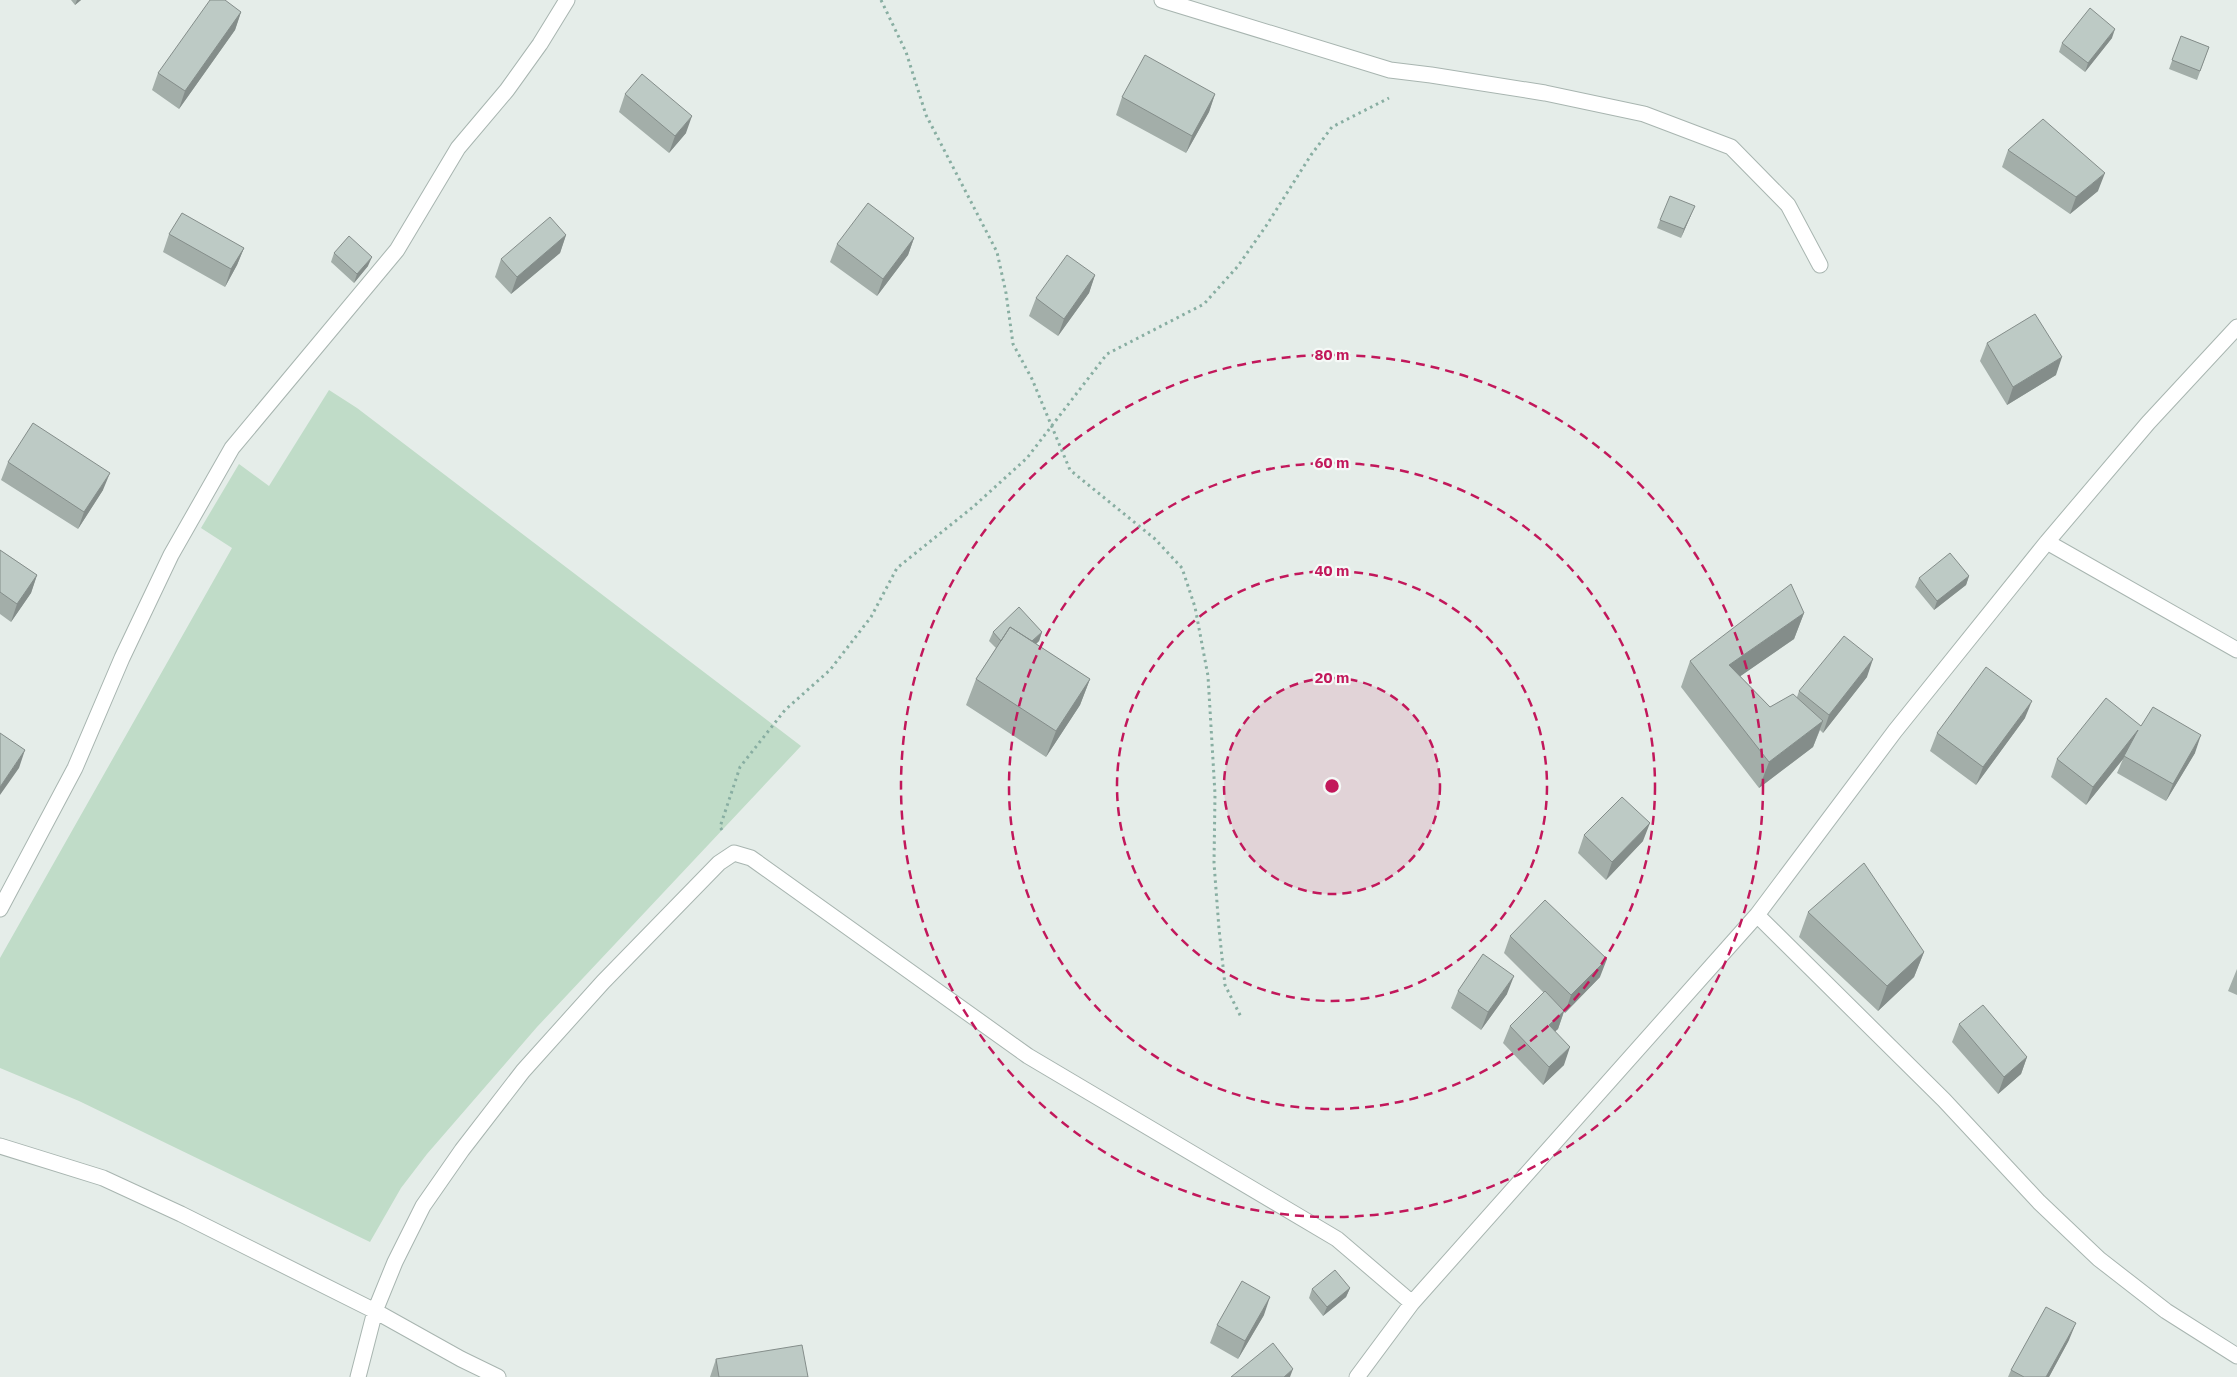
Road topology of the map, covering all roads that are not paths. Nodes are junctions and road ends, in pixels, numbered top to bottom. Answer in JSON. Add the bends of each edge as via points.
{"nodes":[{"id":1,"x":567,"y":0,"type":"edge"},
{"id":2,"x":1162,"y":0,"type":"edge"},
{"id":3,"x":1820,"y":265,"type":"dead end"},
{"id":4,"x":2237,"y":327,"type":"edge"},
{"id":5,"x":2047,"y":542,"type":"junction"},
{"id":6,"x":2237,"y":650,"type":"edge"},
{"id":7,"x":0,"y":908,"type":"edge"},
{"id":8,"x":1757,"y":914,"type":"junction"},
{"id":9,"x":0,"y":1146,"type":"edge"},
{"id":10,"x":1412,"y":1302,"type":"junction"},
{"id":11,"x":375,"y":1312,"type":"junction"},
{"id":12,"x":2237,"y":1356,"type":"edge"},
{"id":13,"x":358,"y":1377,"type":"edge"},
{"id":14,"x":498,"y":1377,"type":"edge"},
{"id":15,"x":1357,"y":1377,"type":"edge"}],
"edges":[{"from":1,"to":7,"type":"street","via":[[518,75],[458,148],[397,250],[232,448],[171,555],[75,768]]},
{"from":2,"to":3,"type":"street","via":[[1390,70],[1545,92],[1644,114],[1730,147],[1788,205]]},
{"from":4,"to":5,"type":"street","via":[[2148,423]]},
{"from":5,"to":6,"type":"street"},
{"from":5,"to":8,"type":"street","via":[[1895,731]]},
{"from":8,"to":10,"type":"street"},
{"from":8,"to":12,"type":"street","via":[[2099,1259],[2166,1311]]},
{"from":9,"to":11,"type":"street","via":[[103,1178]]},
{"from":10,"to":11,"type":"street","via":[[1337,1240],[1028,1056],[751,858],[734,853],[719,863],[522,1071],[423,1206]]},
{"from":10,"to":15,"type":"street"},
{"from":11,"to":13,"type":"street"},
{"from":11,"to":14,"type":"street"}]}
